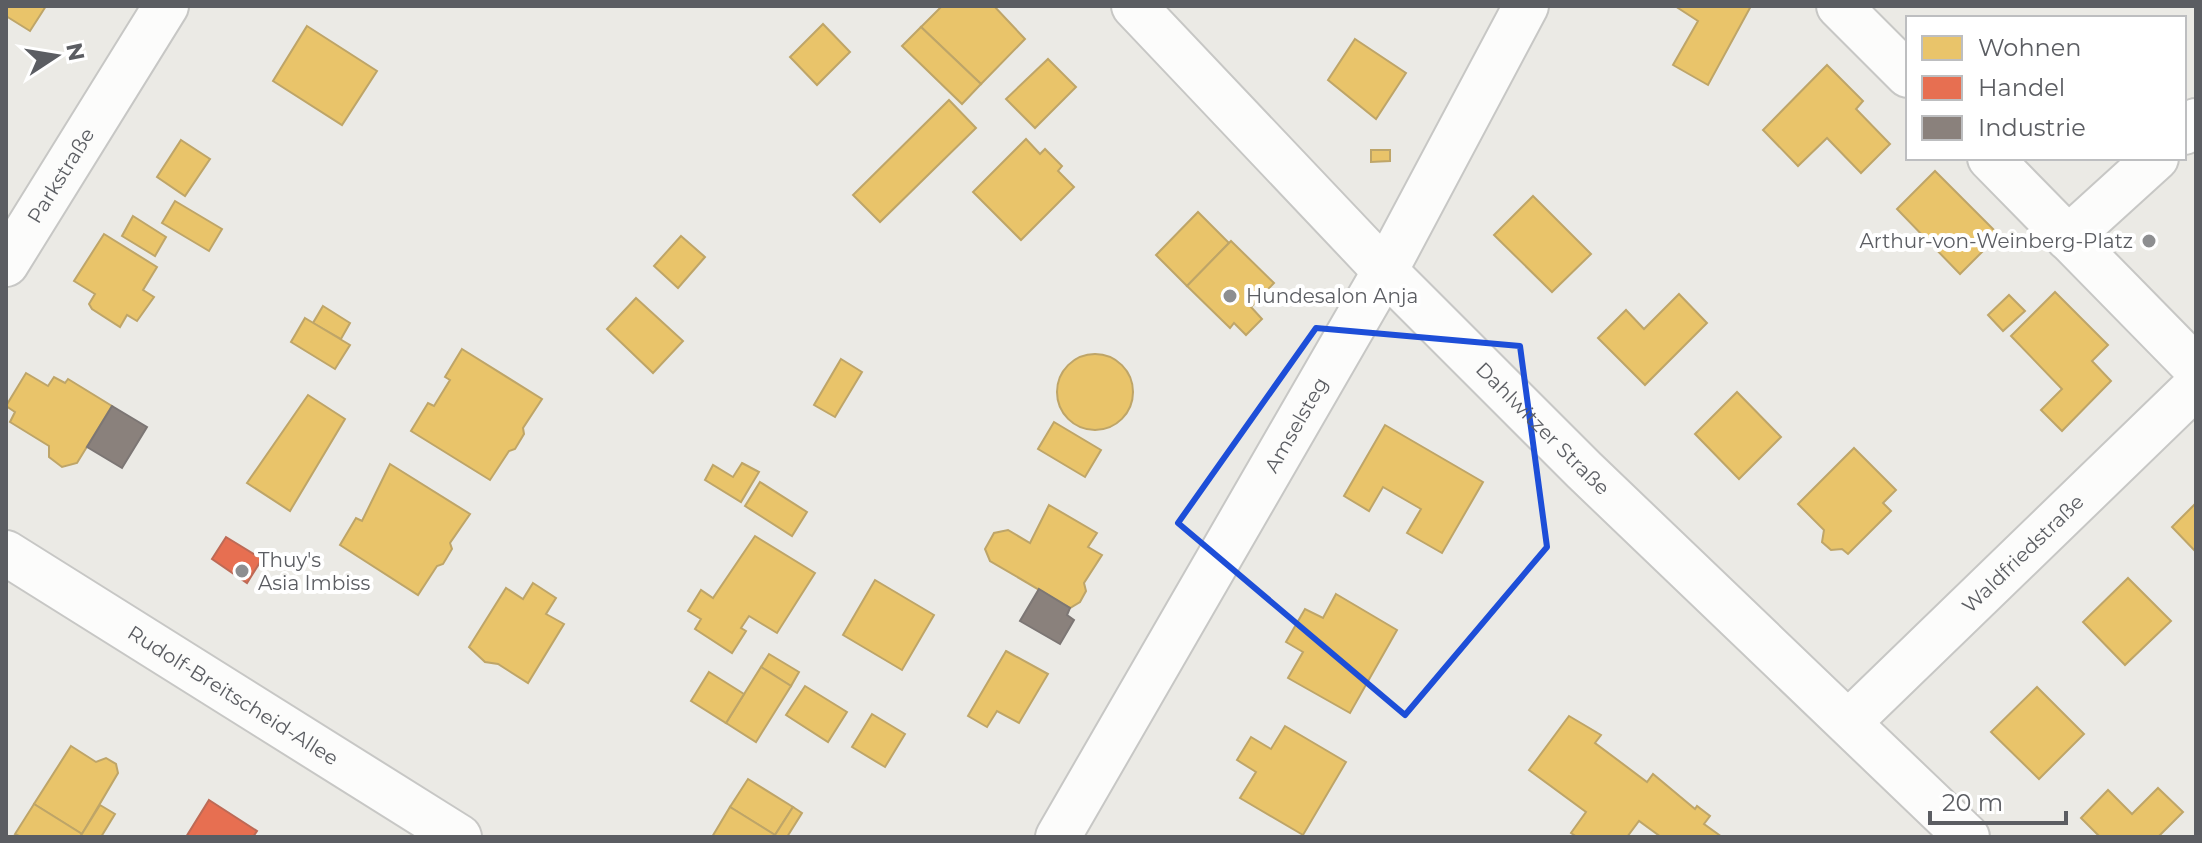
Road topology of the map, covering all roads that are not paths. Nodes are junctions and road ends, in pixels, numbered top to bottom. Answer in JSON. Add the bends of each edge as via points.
{"nodes":[{"id":1,"x":166,"y":6,"type":"edge"},
{"id":2,"x":1134,"y":6,"type":"edge"},
{"id":3,"x":1526,"y":6,"type":"edge"},
{"id":4,"x":1839,"y":6,"type":"edge"},
{"id":5,"x":1906,"y":73,"type":"edge"},
{"id":6,"x":1992,"y":160,"type":"edge"},
{"id":7,"x":2154,"y":160,"type":"edge"},
{"id":8,"x":2068,"y":238,"type":"junction"},
{"id":9,"x":6,"y":264,"type":"edge"},
{"id":10,"x":1385,"y":271,"type":"junction"},
{"id":11,"x":2196,"y":368,"type":"edge"},
{"id":12,"x":2196,"y":386,"type":"edge"},
{"id":13,"x":6,"y":553,"type":"edge"},
{"id":14,"x":1849,"y":722,"type":"junction"},
{"id":15,"x":459,"y":837,"type":"edge"},
{"id":16,"x":1058,"y":837,"type":"edge"},
{"id":17,"x":1967,"y":837,"type":"edge"}],
"edges":[{"from":1,"to":9,"type":"street","name":"Parkstraße"},
{"from":2,"to":10,"type":"street","name":"Dahlwitzer Straße"},
{"from":3,"to":10,"type":"street","name":"Amselsteg"},
{"from":4,"to":5,"type":"street"},
{"from":6,"to":8,"type":"street"},
{"from":7,"to":8,"type":"street"},
{"from":8,"to":11,"type":"street"},
{"from":10,"to":14,"type":"street","name":"Dahlwitzer Straße","via":[[1628,513]]},
{"from":10,"to":16,"type":"street","name":"Amselsteg"},
{"from":12,"to":14,"type":"street","name":"Waldfriedstraße"},
{"from":13,"to":15,"type":"street","name":"Rudolf-Breitscheid-Allee"},
{"from":14,"to":17,"type":"street","name":"Dahlwitzer Straße"}]}
